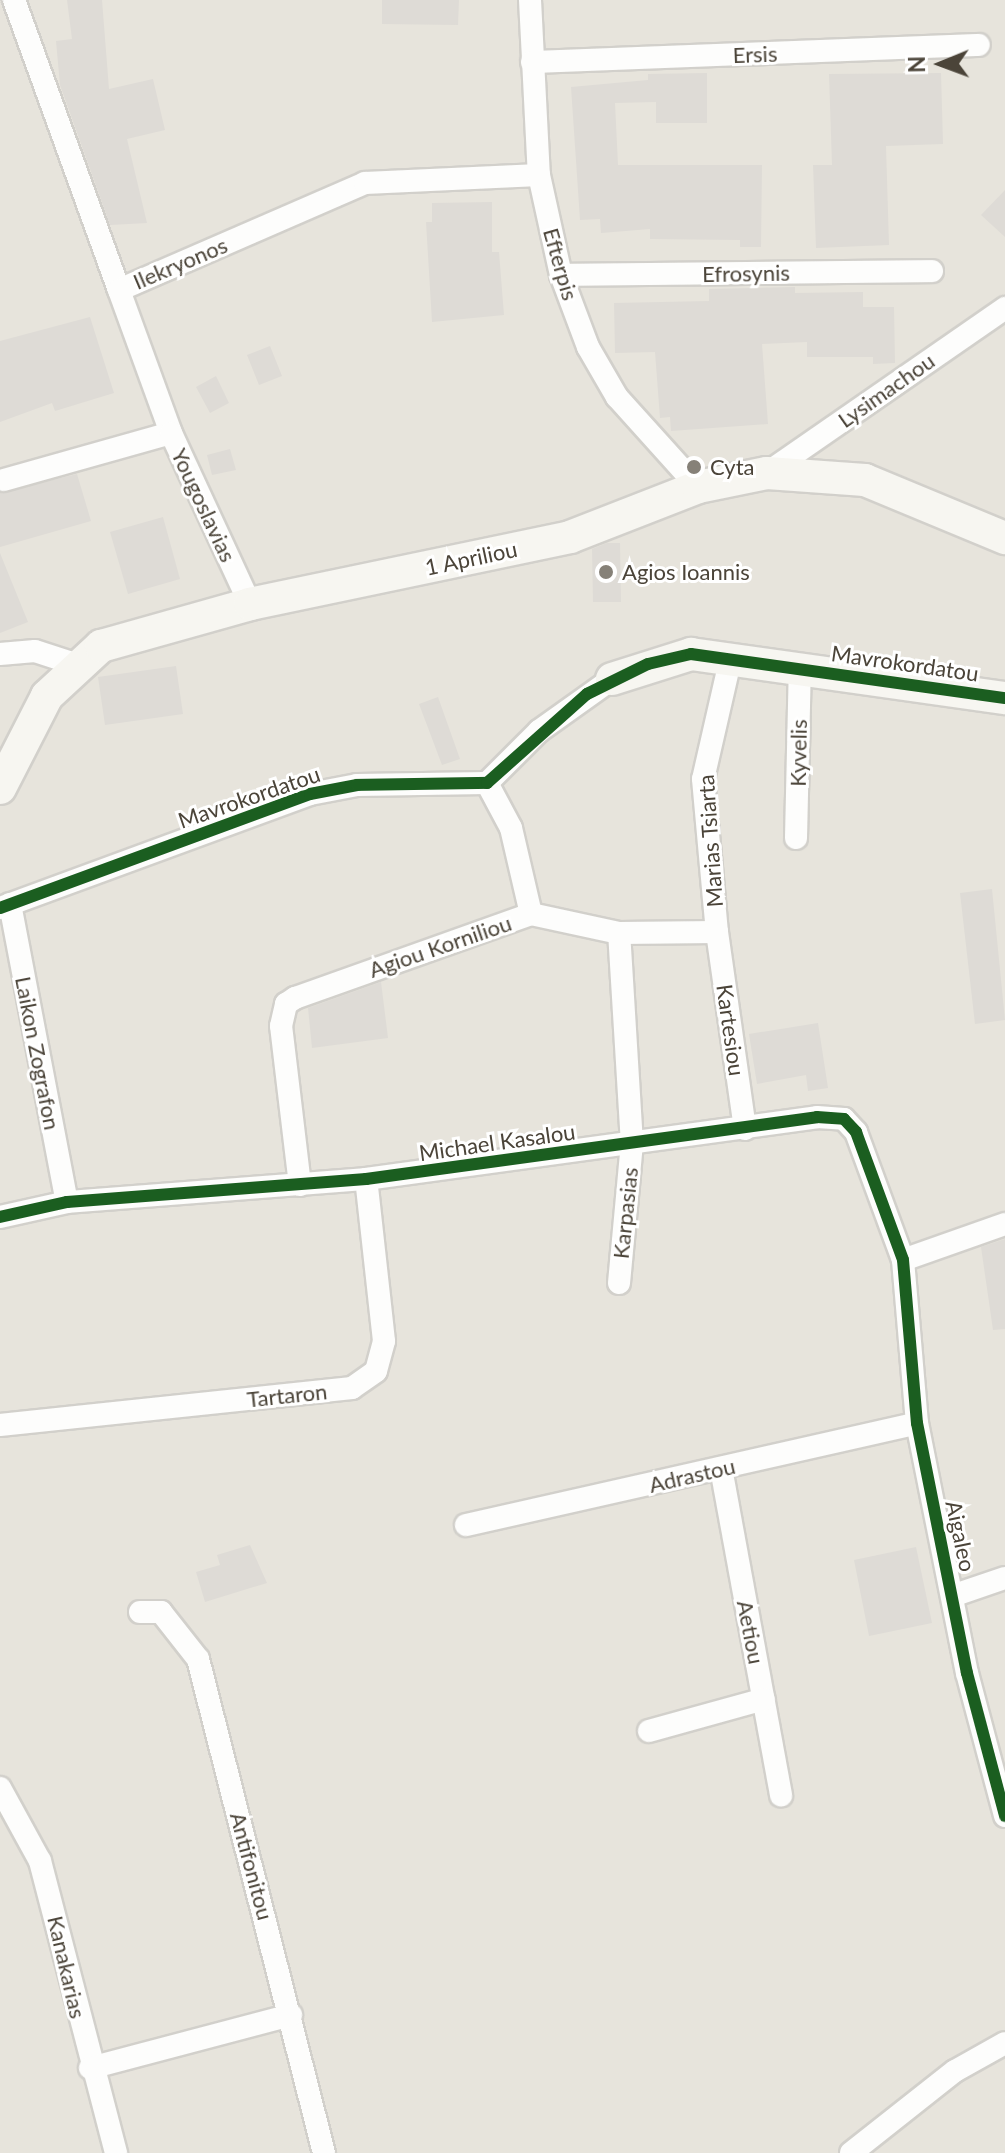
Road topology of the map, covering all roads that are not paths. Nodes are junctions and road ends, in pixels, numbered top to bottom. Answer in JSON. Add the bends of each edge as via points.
{"nodes":[{"id":1,"x":14,"y":0,"type":"edge"},
{"id":2,"x":530,"y":0,"type":"edge"},
{"id":3,"x":979,"y":45,"type":"dead end"},
{"id":4,"x":532,"y":62,"type":"junction"},
{"id":5,"x":539,"y":175,"type":"junction"},
{"id":6,"x":932,"y":271,"type":"dead end"},
{"id":7,"x":561,"y":275,"type":"junction"},
{"id":8,"x":119,"y":290,"type":"junction"},
{"id":9,"x":1005,"y":308,"type":"edge"},
{"id":10,"x":171,"y":433,"type":"junction"},
{"id":11,"x":767,"y":473,"type":"junction"},
{"id":12,"x":4,"y":480,"type":"dead end"},
{"id":13,"x":698,"y":487,"type":"junction"},
{"id":14,"x":1005,"y":538,"type":"edge"},
{"id":15,"x":250,"y":604,"type":"junction"},
{"id":16,"x":0,"y":654,"type":"edge"},
{"id":17,"x":731,"y":657,"type":"junction"},
{"id":18,"x":75,"y":664,"type":"junction"},
{"id":19,"x":800,"y":668,"type":"junction"},
{"id":20,"x":612,"y":679,"type":"joint"},
{"id":21,"x":1005,"y":698,"type":"edge"},
{"id":22,"x":487,"y":783,"type":"junction"},
{"id":23,"x":0,"y":788,"type":"edge"},
{"id":24,"x":796,"y":838,"type":"dead end"},
{"id":25,"x":5,"y":906,"type":"edge"},
{"id":26,"x":531,"y":914,"type":"junction"},
{"id":27,"x":717,"y":932,"type":"junction"},
{"id":28,"x":619,"y":933,"type":"junction"},
{"id":29,"x":745,"y":1129,"type":"junction"},
{"id":30,"x":632,"y":1144,"type":"junction"},
{"id":31,"x":366,"y":1179,"type":"junction"},
{"id":32,"x":300,"y":1185,"type":"junction"},
{"id":33,"x":67,"y":1202,"type":"junction"},
{"id":34,"x":0,"y":1217,"type":"edge"},
{"id":35,"x":1005,"y":1224,"type":"edge"},
{"id":36,"x":903,"y":1260,"type":"junction"},
{"id":37,"x":619,"y":1283,"type":"dead end"},
{"id":38,"x":917,"y":1423,"type":"junction"},
{"id":39,"x":0,"y":1425,"type":"edge"},
{"id":40,"x":721,"y":1468,"type":"junction"},
{"id":41,"x":466,"y":1525,"type":"dead end"},
{"id":42,"x":1005,"y":1578,"type":"edge"},
{"id":43,"x":952,"y":1596,"type":"junction"},
{"id":44,"x":140,"y":1612,"type":"dead end"},
{"id":45,"x":764,"y":1699,"type":"junction"},
{"id":46,"x":649,"y":1731,"type":"dead end"},
{"id":47,"x":0,"y":1788,"type":"edge"},
{"id":48,"x":781,"y":1796,"type":"dead end"},
{"id":49,"x":1005,"y":1816,"type":"edge"},
{"id":50,"x":291,"y":2015,"type":"junction"},
{"id":51,"x":1005,"y":2043,"type":"edge"},
{"id":52,"x":90,"y":2068,"type":"junction"},
{"id":53,"x":116,"y":2153,"type":"edge"},
{"id":54,"x":324,"y":2153,"type":"edge"},
{"id":55,"x":851,"y":2153,"type":"edge"}],
"edges":[{"from":1,"to":8,"type":"street","name":"Ilekryonos"},
{"from":2,"to":4,"type":"street","name":"Efterpis"},
{"from":3,"to":4,"type":"street","name":"Ersis"},
{"from":4,"to":5,"type":"street","name":"Efterpis"},
{"from":5,"to":7,"type":"street","name":"Efterpis"},
{"from":5,"to":8,"type":"street","name":"Ilekryonos","via":[[365,183]]},
{"from":6,"to":7,"type":"street","name":"Efrosynis"},
{"from":7,"to":13,"type":"street","name":"Efterpis","via":[[588,347],[617,397]]},
{"from":8,"to":10,"type":"street"},
{"from":9,"to":11,"type":"street","name":"Lysimachou"},
{"from":10,"to":12,"type":"street","name":"Yougoslavias"},
{"from":10,"to":15,"type":"street","name":"Yougoslavias"},
{"from":11,"to":13,"type":"main road","name":"1 Apriliou"},
{"from":11,"to":14,"type":"main road","name":"1 Apriliou","via":[[865,480]]},
{"from":13,"to":15,"type":"main road","name":"1 Apriliou","via":[[570,537]]},
{"from":15,"to":18,"type":"main road","name":"1 Apriliou","via":[[145,630]]},
{"from":16,"to":18,"type":"street","via":[[35,651]]},
{"from":17,"to":19,"type":"main road","name":"Mavrokordatou"},
{"from":17,"to":20,"type":"main road","name":"Mavrokordatou","via":[[691,654]]},
{"from":17,"to":27,"type":"street","name":"Marias Tsiarta","via":[[703,779]]},
{"from":18,"to":23,"type":"main road","name":"1 Apriliou","via":[[47,696]]},
{"from":19,"to":21,"type":"main road","name":"Mavrokordatou"},
{"from":19,"to":24,"type":"street","name":"Kyvelis"},
{"from":20,"to":22,"type":"street","name":"Mavrokordatou","via":[[539,731]]},
{"from":22,"to":25,"type":"street","name":"Mavrokordatou","via":[[357,785],[310,794]]},
{"from":22,"to":26,"type":"street","via":[[511,828]]},
{"from":25,"to":33,"type":"street","name":"Laikon Zografon"},
{"from":26,"to":28,"type":"street","name":"Agiou Korniliou"},
{"from":26,"to":32,"type":"street","name":"Agiou Korniliou","via":[[286,1004],[281,1026]]},
{"from":27,"to":28,"type":"street","name":"Agiou Korniliou"},
{"from":27,"to":29,"type":"street","name":"Kartesiou"},
{"from":28,"to":30,"type":"street","name":"Karpasias"},
{"from":29,"to":30,"type":"street","name":"Michael Kasalou"},
{"from":29,"to":36,"type":"street","name":"Michael Kasalou","via":[[844,1119],[856,1132]]},
{"from":30,"to":31,"type":"street","name":"Michael Kasalou"},
{"from":30,"to":37,"type":"street","name":"Karpasias"},
{"from":31,"to":32,"type":"street","name":"Michael Kasalou"},
{"from":31,"to":39,"type":"street","name":"Tartaron","via":[[384,1341],[376,1371],[352,1388]]},
{"from":32,"to":33,"type":"street","name":"Michael Kasalou"},
{"from":33,"to":34,"type":"street","name":"Michael Kasalou"},
{"from":35,"to":36,"type":"street"},
{"from":36,"to":38,"type":"street","name":"Aigaleo"},
{"from":38,"to":40,"type":"street","name":"Adrastou"},
{"from":38,"to":43,"type":"street","name":"Aigaleo"},
{"from":40,"to":41,"type":"street","name":"Adrastou"},
{"from":40,"to":45,"type":"street","name":"Aetiou"},
{"from":42,"to":43,"type":"street"},
{"from":43,"to":49,"type":"street","name":"Aigaleo"},
{"from":44,"to":50,"type":"street","name":"Antifonitou","via":[[161,1612],[198,1659]]},
{"from":45,"to":46,"type":"street"},
{"from":45,"to":48,"type":"street","name":"Aetiou"},
{"from":47,"to":52,"type":"street","name":"Kanakarias","via":[[40,1861]]},
{"from":50,"to":52,"type":"street"},
{"from":50,"to":54,"type":"street","name":"Antifonitou"},
{"from":51,"to":55,"type":"street","via":[[955,2071]]},
{"from":52,"to":53,"type":"street","name":"Kanakarias"}]}
